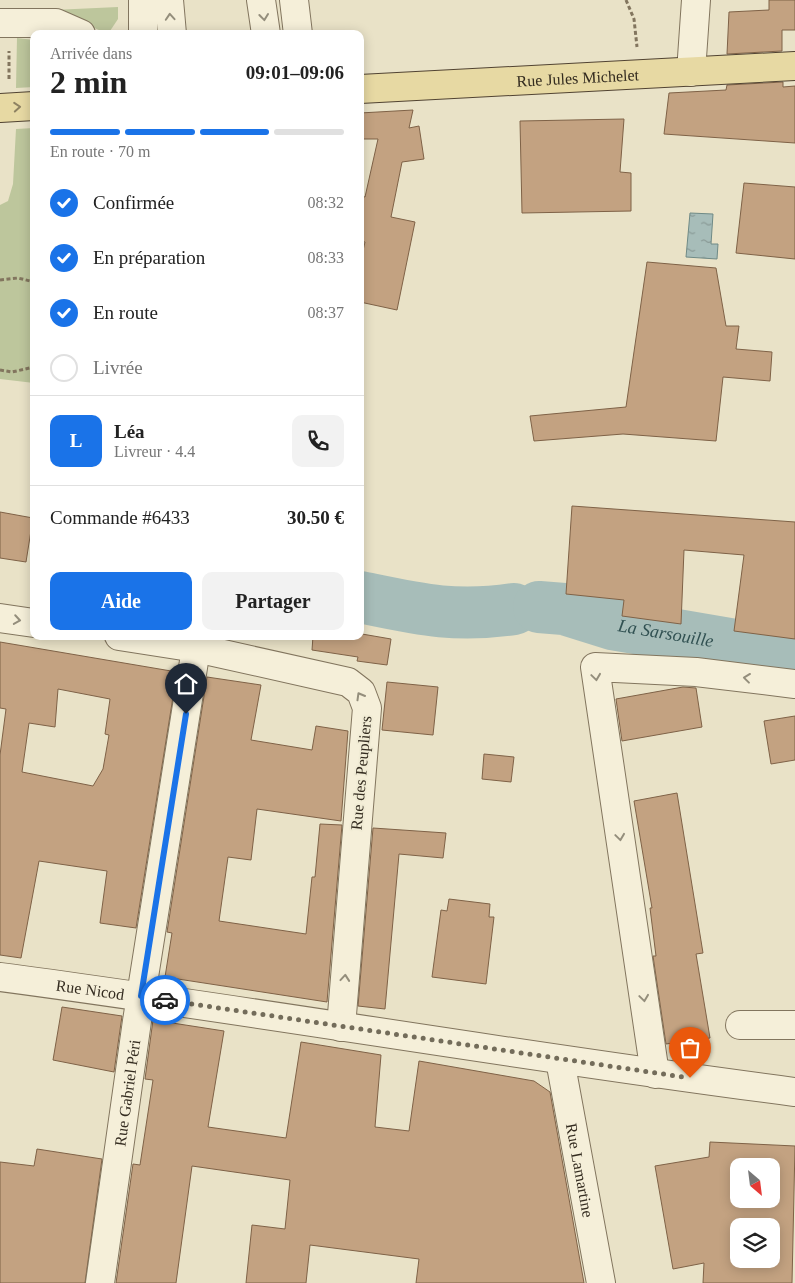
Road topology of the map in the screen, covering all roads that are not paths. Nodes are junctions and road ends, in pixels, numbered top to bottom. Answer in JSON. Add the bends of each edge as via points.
{"nodes":[{"id":1,"x":143,"y":0,"type":"edge"},
{"id":2,"x":169,"y":0,"type":"edge"},
{"id":3,"x":261,"y":0,"type":"edge"},
{"id":4,"x":294,"y":0,"type":"edge"},
{"id":5,"x":696,"y":0,"type":"edge"},
{"id":6,"x":5,"y":23,"type":"edge"},
{"id":7,"x":72,"y":30,"type":"edge"},
{"id":8,"x":143,"y":30,"type":"edge"},
{"id":9,"x":172,"y":30,"type":"edge"},
{"id":10,"x":265,"y":30,"type":"edge"},
{"id":11,"x":298,"y":30,"type":"edge"},
{"id":12,"x":795,"y":66,"type":"edge"},
{"id":13,"x":691,"y":72,"type":"junction"},
{"id":14,"x":364,"y":89,"type":"edge"},
{"id":15,"x":0,"y":618,"type":"edge"},
{"id":16,"x":30,"y":622,"type":"edge"},
{"id":17,"x":171,"y":640,"type":"edge"},
{"id":18,"x":197,"y":642,"type":"edge"},
{"id":19,"x":795,"y":684,"type":"edge"},
{"id":20,"x":0,"y":977,"type":"edge"},
{"id":21,"x":141,"y":996,"type":"junction"},
{"id":22,"x":740,"y":1025,"type":"dead end"},
{"id":23,"x":795,"y":1025,"type":"edge"},
{"id":24,"x":341,"y":1027,"type":"junction"},
{"id":25,"x":560,"y":1060,"type":"junction"},
{"id":26,"x":655,"y":1074,"type":"junction"},
{"id":27,"x":795,"y":1092,"type":"edge"},
{"id":28,"x":100,"y":1283,"type":"edge"},
{"id":29,"x":601,"y":1283,"type":"edge"}],
"edges":[{"from":1,"to":8,"type":"street"},
{"from":9,"to":2,"type":"street","one_way":true},
{"from":3,"to":10,"type":"street","one_way":true},
{"from":4,"to":11,"type":"street"},
{"from":5,"to":13,"type":"street"},
{"from":6,"to":7,"type":"street","via":[[56,23]]},
{"from":12,"to":13,"type":"main road","name":"Rue Jules Michelet"},
{"from":13,"to":14,"type":"main road","name":"Rue Jules Michelet"},
{"from":15,"to":16,"type":"street","one_way":true},
{"from":17,"to":18,"type":"street","name":"Rue des Peupliers"},
{"from":18,"to":21,"type":"street","name":"Rue Gabriel Péri"},
{"from":24,"to":18,"type":"street","name":"Rue des Peupliers","one_way":true,"via":[[367,708],[360,692],[348,682]]},
{"from":19,"to":26,"type":"street","one_way":true,"via":[[696,672],[594,667]]},
{"from":20,"to":21,"type":"street","name":"Rue Nicod"},
{"from":21,"to":24,"type":"street","name":"Rue Nicod"},
{"from":21,"to":28,"type":"street","name":"Rue Gabriel Péri"},
{"from":22,"to":23,"type":"street"},
{"from":24,"to":25,"type":"street","name":"Rue Nicod"},
{"from":25,"to":26,"type":"street","name":"Rue Nicod"},
{"from":25,"to":29,"type":"street","name":"Rue Lamartine"},
{"from":26,"to":27,"type":"street","name":"Rue Nicod"}]}
